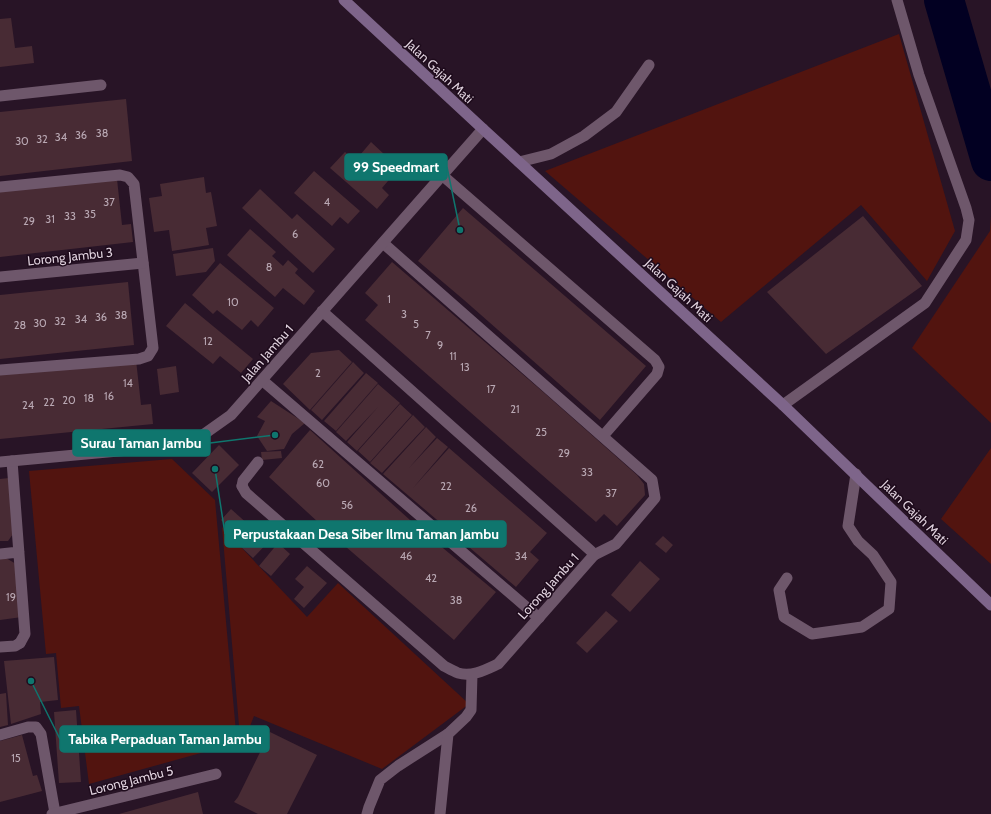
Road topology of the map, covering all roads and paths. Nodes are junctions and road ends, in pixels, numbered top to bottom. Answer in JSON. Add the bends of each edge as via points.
{"nodes":[{"id":1,"x":344,"y":0,"type":"edge"},
{"id":2,"x":897,"y":0,"type":"edge"},
{"id":3,"x":649,"y":65,"type":"dead end"},
{"id":4,"x":101,"y":84,"type":"dead end"},
{"id":5,"x":0,"y":96,"type":"edge"},
{"id":6,"x":483,"y":129,"type":"junction"},
{"id":7,"x":519,"y":162,"type":"junction"},
{"id":8,"x":442,"y":175,"type":"junction"},
{"id":9,"x":0,"y":187,"type":"edge"},
{"id":10,"x":383,"y":242,"type":"junction"},
{"id":11,"x":143,"y":263,"type":"junction"},
{"id":12,"x":0,"y":277,"type":"edge"},
{"id":13,"x":322,"y":311,"type":"junction"},
{"id":14,"x":0,"y":370,"type":"edge"},
{"id":15,"x":262,"y":380,"type":"junction"},
{"id":16,"x":783,"y":405,"type":"junction"},
{"id":17,"x":603,"y":436,"type":"junction"},
{"id":18,"x":12,"y":461,"type":"junction"},
{"id":19,"x":0,"y":462,"type":"edge"},
{"id":20,"x":258,"y":462,"type":"dead end"},
{"id":21,"x":856,"y":474,"type":"junction"},
{"id":22,"x":19,"y":552,"type":"junction"},
{"id":23,"x":0,"y":554,"type":"edge"},
{"id":24,"x":594,"y":555,"type":"junction"},
{"id":25,"x":787,"y":578,"type":"dead end"},
{"id":26,"x":991,"y":604,"type":"edge"},
{"id":27,"x":539,"y":618,"type":"junction"},
{"id":28,"x":0,"y":647,"type":"edge"},
{"id":29,"x":472,"y":674,"type":"junction"},
{"id":30,"x":448,"y":734,"type":"junction"},
{"id":31,"x":0,"y":735,"type":"edge"},
{"id":32,"x":216,"y":774,"type":"dead end"},
{"id":33,"x":53,"y":814,"type":"edge"},
{"id":34,"x":367,"y":814,"type":"edge"},
{"id":35,"x":440,"y":814,"type":"edge"}],
"edges":[{"from":1,"to":6,"type":"main road","name":"Jalan Gajah Mati"},
{"from":2,"to":16,"type":"street","via":[[919,75],[966,208],[969,220],[966,240],[925,303]]},
{"from":3,"to":7,"type":"street","via":[[616,112],[584,136],[551,154]]},
{"from":4,"to":5,"type":"street"},
{"from":6,"to":7,"type":"main road","name":"Jalan Gajah Mati"},
{"from":6,"to":8,"type":"street","name":"Jalan Jambu 1"},
{"from":7,"to":16,"type":"main road","name":"Jalan Gajah Mati"},
{"from":8,"to":10,"type":"street","name":"Jalan Jambu 1"},
{"from":8,"to":17,"type":"street","via":[[655,360],[659,367],[657,374]]},
{"from":9,"to":11,"type":"street","via":[[120,175],[128,178],[134,184]]},
{"from":10,"to":13,"type":"street","name":"Jalan Jambu 1"},
{"from":10,"to":17,"type":"street"},
{"from":11,"to":12,"type":"street","name":"Lorong Jambu 3"},
{"from":11,"to":14,"type":"street","via":[[153,348],[148,356],[140,359]]},
{"from":13,"to":15,"type":"street","name":"Jalan Jambu 1"},
{"from":13,"to":24,"type":"street","name":"Lorong Jambu 1"},
{"from":15,"to":18,"type":"street","name":"Jalan Jambu 1","via":[[231,415],[200,437],[172,446]]},
{"from":15,"to":27,"type":"street"},
{"from":16,"to":21,"type":"main road","name":"Jalan Gajah Mati"},
{"from":17,"to":24,"type":"street","via":[[652,480],[655,498],[616,544]]},
{"from":18,"to":19,"type":"street","name":"Jalan Jambu 1"},
{"from":18,"to":22,"type":"street"},
{"from":20,"to":29,"type":"street","via":[[243,481],[242,486],[246,493],[444,666],[458,673]]},
{"from":21,"to":25,"type":"street","via":[[848,526],[858,541],[873,555],[891,582],[889,609],[862,627],[812,634],[784,617],[779,590]]},
{"from":21,"to":26,"type":"main road","name":"Jalan Gajah Mati"},
{"from":22,"to":23,"type":"street"},
{"from":22,"to":28,"type":"street","via":[[25,634],[15,646]]},
{"from":24,"to":27,"type":"street","name":"Lorong Jambu 1"},
{"from":27,"to":29,"type":"street","name":"Lorong Jambu 1","via":[[498,664]]},
{"from":29,"to":30,"type":"street","via":[[471,710]]},
{"from":30,"to":34,"type":"street","via":[[380,780]]},
{"from":30,"to":35,"type":"street"},
{"from":31,"to":33,"type":"street","via":[[28,727],[36,728],[41,734]]},
{"from":32,"to":33,"type":"street","name":"Lorong Jambu 5"}]}
